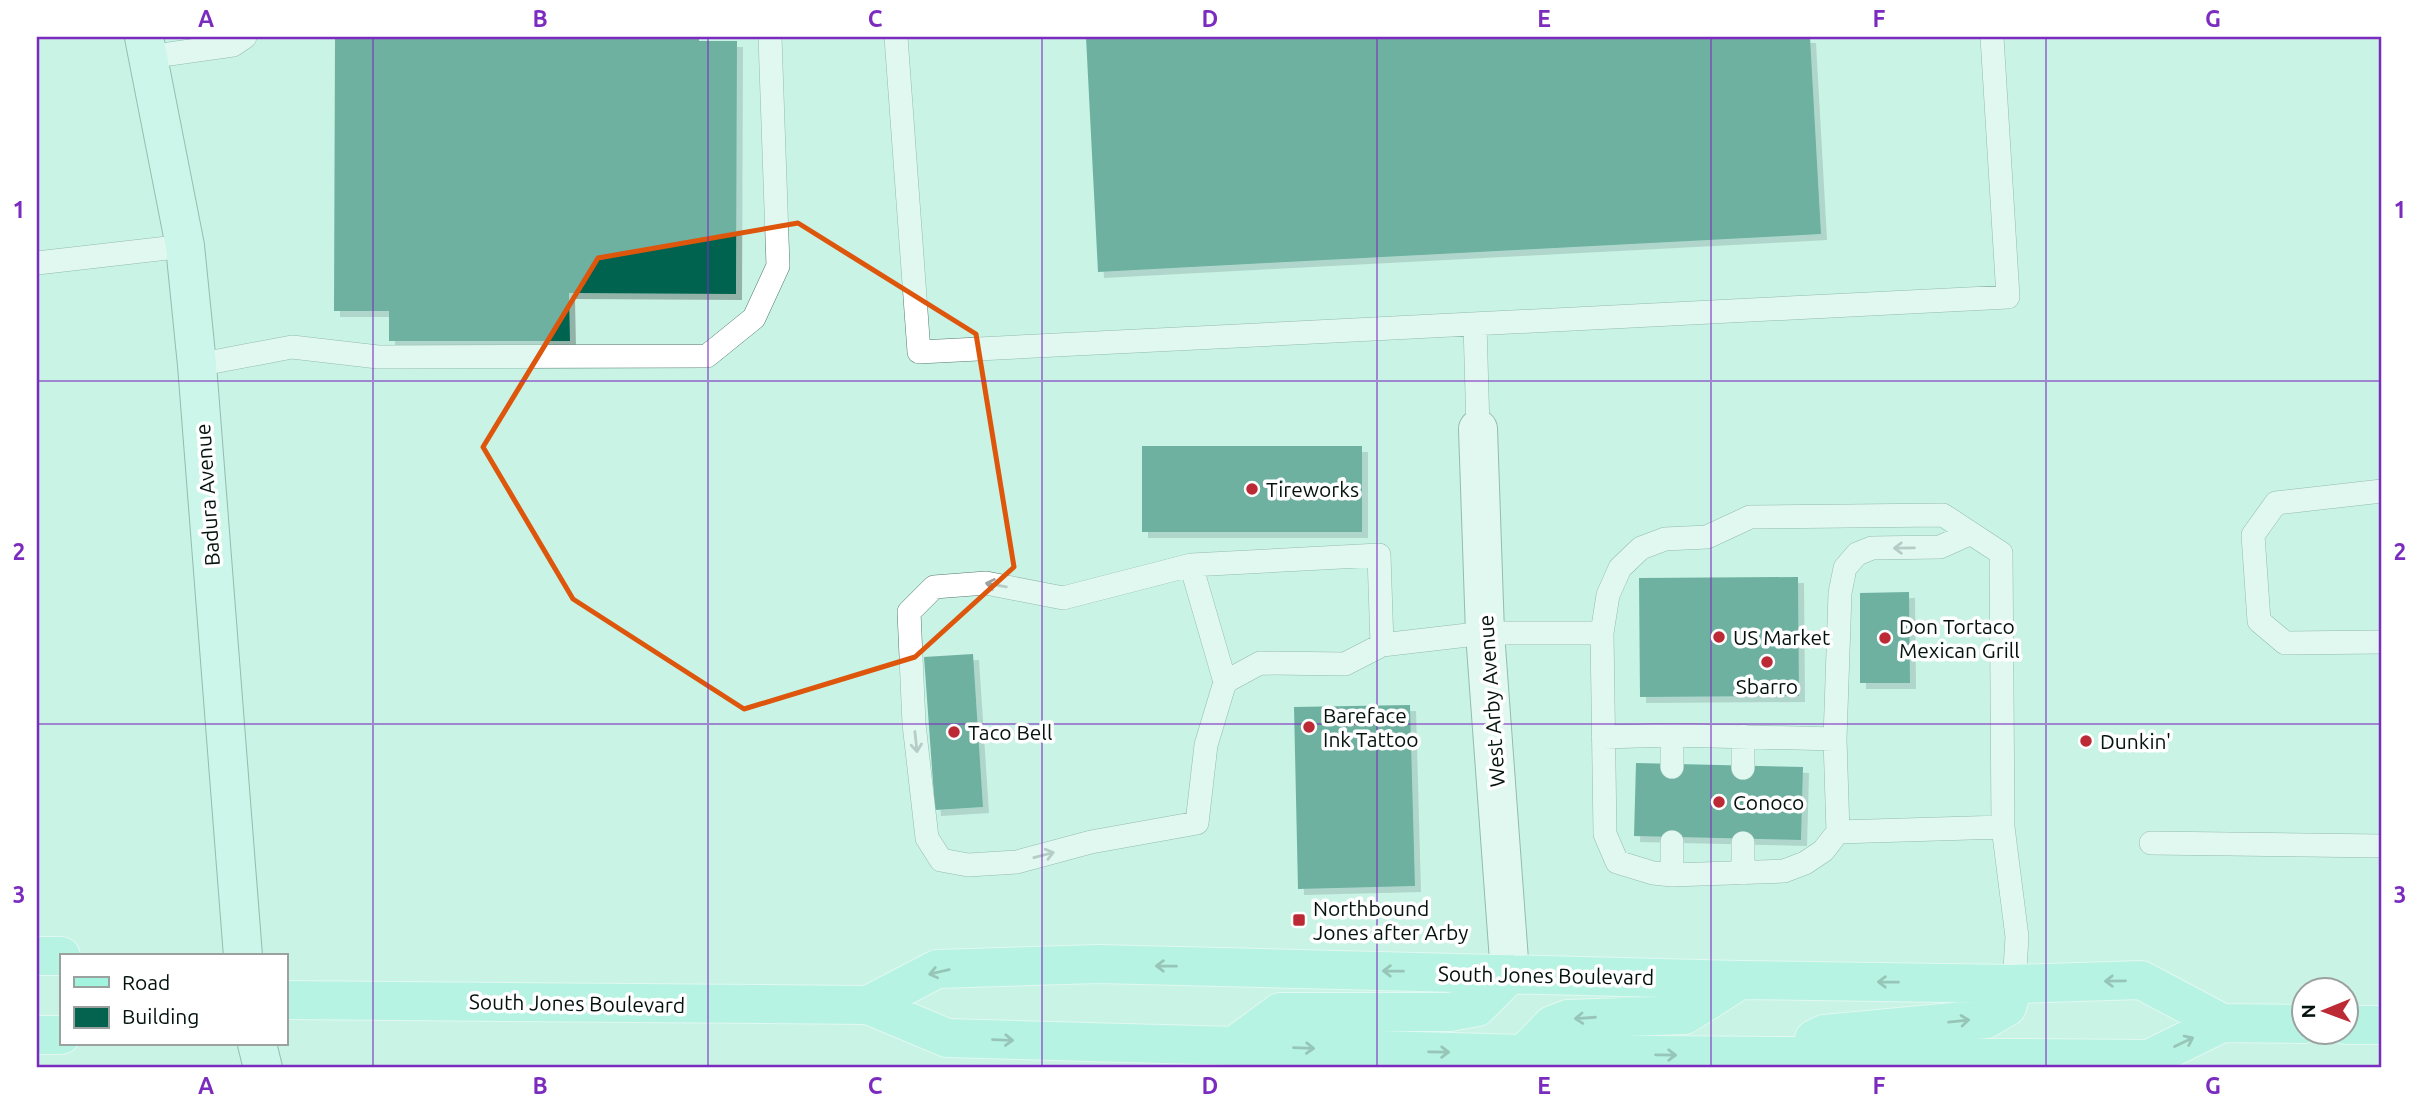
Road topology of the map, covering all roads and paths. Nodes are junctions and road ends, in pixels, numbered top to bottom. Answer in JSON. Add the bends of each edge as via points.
{"nodes":[{"id":1,"x":245,"y":37,"type":"edge"},
{"id":2,"x":770,"y":37,"type":"edge"},
{"id":3,"x":895,"y":37,"type":"edge"},
{"id":4,"x":1992,"y":37,"type":"edge"},
{"id":5,"x":146,"y":47,"type":"edge"},
{"id":6,"x":184,"y":246,"type":"junction"},
{"id":7,"x":37,"y":263,"type":"edge"},
{"id":8,"x":1475,"y":324,"type":"junction"},
{"id":9,"x":197,"y":365,"type":"junction"},
{"id":10,"x":1478,"y":429,"type":"joint"},
{"id":11,"x":2382,"y":491,"type":"edge"},
{"id":12,"x":1969,"y":534,"type":"junction"},
{"id":13,"x":1191,"y":565,"type":"junction"},
{"id":14,"x":1485,"y":633,"type":"junction"},
{"id":15,"x":1602,"y":633,"type":"junction"},
{"id":16,"x":2382,"y":642,"type":"edge"},
{"id":17,"x":1382,"y":645,"type":"junction"},
{"id":18,"x":1225,"y":682,"type":"junction"},
{"id":19,"x":1672,"y":735,"type":"junction"},
{"id":20,"x":1744,"y":736,"type":"junction"},
{"id":21,"x":1603,"y":737,"type":"junction"},
{"id":22,"x":1835,"y":738,"type":"junction"},
{"id":23,"x":1672,"y":767,"type":"dead end"},
{"id":24,"x":1743,"y":768,"type":"dead end"},
{"id":25,"x":2003,"y":827,"type":"junction"},
{"id":26,"x":1838,"y":832,"type":"junction"},
{"id":27,"x":1672,"y":842,"type":"dead end"},
{"id":28,"x":1743,"y":843,"type":"dead end"},
{"id":29,"x":2151,"y":843,"type":"dead end"},
{"id":30,"x":2382,"y":846,"type":"edge"},
{"id":31,"x":1743,"y":873,"type":"junction"},
{"id":32,"x":1672,"y":875,"type":"junction"},
{"id":33,"x":243,"y":954,"type":"edge"},
{"id":34,"x":37,"y":956,"type":"edge"},
{"id":35,"x":60,"y":957,"type":"edge"},
{"id":36,"x":1510,"y":974,"type":"junction"},
{"id":37,"x":1740,"y":979,"type":"junction"},
{"id":38,"x":2014,"y":984,"type":"junction"},
{"id":39,"x":287,"y":1000,"type":"edge"},
{"id":40,"x":868,"y":1005,"type":"junction"},
{"id":41,"x":2222,"y":1023,"type":"junction"},
{"id":42,"x":2290,"y":1024,"type":"edge"},
{"id":43,"x":2360,"y":1025,"type":"edge"},
{"id":44,"x":2382,"y":1025,"type":"edge"},
{"id":45,"x":37,"y":1035,"type":"edge"},
{"id":46,"x":60,"y":1035,"type":"edge"},
{"id":47,"x":258,"y":1046,"type":"edge"},
{"id":48,"x":1234,"y":1046,"type":"junction"},
{"id":49,"x":1773,"y":1056,"type":"junction"},
{"id":50,"x":1524,"y":1061,"type":"edge"},
{"id":51,"x":263,"y":1068,"type":"edge"}],
"edges":[{"from":1,"to":5,"type":"lane","via":[[233,45]]},
{"from":2,"to":9,"type":"lane","via":[[778,266],[754,318],[707,356],[379,357],[292,346]]},
{"from":3,"to":8,"type":"lane","via":[[919,352]]},
{"from":4,"to":8,"type":"lane","via":[[2008,297]]},
{"from":5,"to":6,"type":"main road","name":"Badura Avenue"},
{"from":6,"to":7,"type":"lane"},
{"from":6,"to":9,"type":"main road","name":"Badura Avenue"},
{"from":8,"to":10,"type":"lane"},
{"from":9,"to":33,"type":"main road","name":"Badura Avenue"},
{"from":10,"to":14,"type":"street","name":"West Arby Avenue"},
{"from":11,"to":16,"type":"lane","via":[[2276,503],[2253,535],[2259,621],[2286,643]]},
{"from":12,"to":15,"type":"lane","via":[[1943,515],[1750,517],[1707,537],[1665,539],[1642,548],[1619,568],[1608,595]]},
{"from":12,"to":22,"type":"lane","one_way":true,"via":[[1940,547],[1872,548],[1857,554],[1845,568],[1840,593]]},
{"from":12,"to":25,"type":"lane","via":[[2001,553]]},
{"from":13,"to":17,"type":"lane","via":[[1379,555]]},
{"from":13,"to":18,"type":"lane"},
{"from":13,"to":18,"type":"lane","one_way":true,"via":[[1063,598],[986,583],[934,587],[909,612],[914,724],[927,838],[941,860],[968,865],[1017,862],[1091,842],[1197,823],[1206,745]]},
{"from":14,"to":15,"type":"lane"},
{"from":14,"to":17,"type":"lane"},
{"from":14,"to":36,"type":"street","name":"West Arby Avenue"},
{"from":15,"to":21,"type":"lane"},
{"from":17,"to":18,"type":"lane","via":[[1345,664],[1260,663]]},
{"from":19,"to":20,"type":"lane"},
{"from":19,"to":21,"type":"lane"},
{"from":19,"to":23,"type":"lane"},
{"from":20,"to":22,"type":"lane"},
{"from":20,"to":24,"type":"lane"},
{"from":21,"to":32,"type":"lane","via":[[1605,834],[1610,848],[1617,862]]},
{"from":22,"to":26,"type":"lane"},
{"from":25,"to":26,"type":"lane"},
{"from":25,"to":38,"type":"lane","via":[[2017,937]]},
{"from":26,"to":31,"type":"lane","via":[[1823,851],[1805,863],[1784,871]]},
{"from":27,"to":32,"type":"lane"},
{"from":28,"to":31,"type":"lane"},
{"from":29,"to":30,"type":"lane"},
{"from":31,"to":32,"type":"lane"},
{"from":34,"to":35,"type":"main road"},
{"from":36,"to":37,"type":"main road","name":"South Jones Boulevard"},
{"from":36,"to":40,"type":"main road","name":"South Jones Boulevard","one_way":true,"via":[[1098,964],[937,970]]},
{"from":36,"to":48,"type":"main road","via":[[1477,1007],[1449,1012],[1280,1012]]},
{"from":38,"to":37,"type":"main road","name":"South Jones Boulevard","one_way":true},
{"from":37,"to":50,"type":"main road","one_way":true,"via":[[1685,1015],[1568,1019],[1552,1025]]},
{"from":41,"to":38,"type":"main road","name":"South Jones Boulevard","one_way":true,"via":[[2141,980]]},
{"from":49,"to":38,"type":"main road","one_way":true,"via":[[1824,1034],[1986,1019],[2007,1007]]},
{"from":39,"to":40,"type":"main road","name":"South Jones Boulevard"},
{"from":40,"to":48,"type":"main road","name":"South Jones Boulevard","one_way":true,"via":[[947,1038]]},
{"from":41,"to":42,"type":"main road","name":"South Jones Boulevard"},
{"from":49,"to":41,"type":"main road","name":"South Jones Boulevard","one_way":true,"via":[[2149,1059]]},
{"from":43,"to":44,"type":"main road"},
{"from":45,"to":46,"type":"main road"},
{"from":47,"to":51,"type":"main road"},
{"from":48,"to":50,"type":"main road","name":"South Jones Boulevard","one_way":true},
{"from":50,"to":49,"type":"main road","name":"South Jones Boulevard","one_way":true}]}
